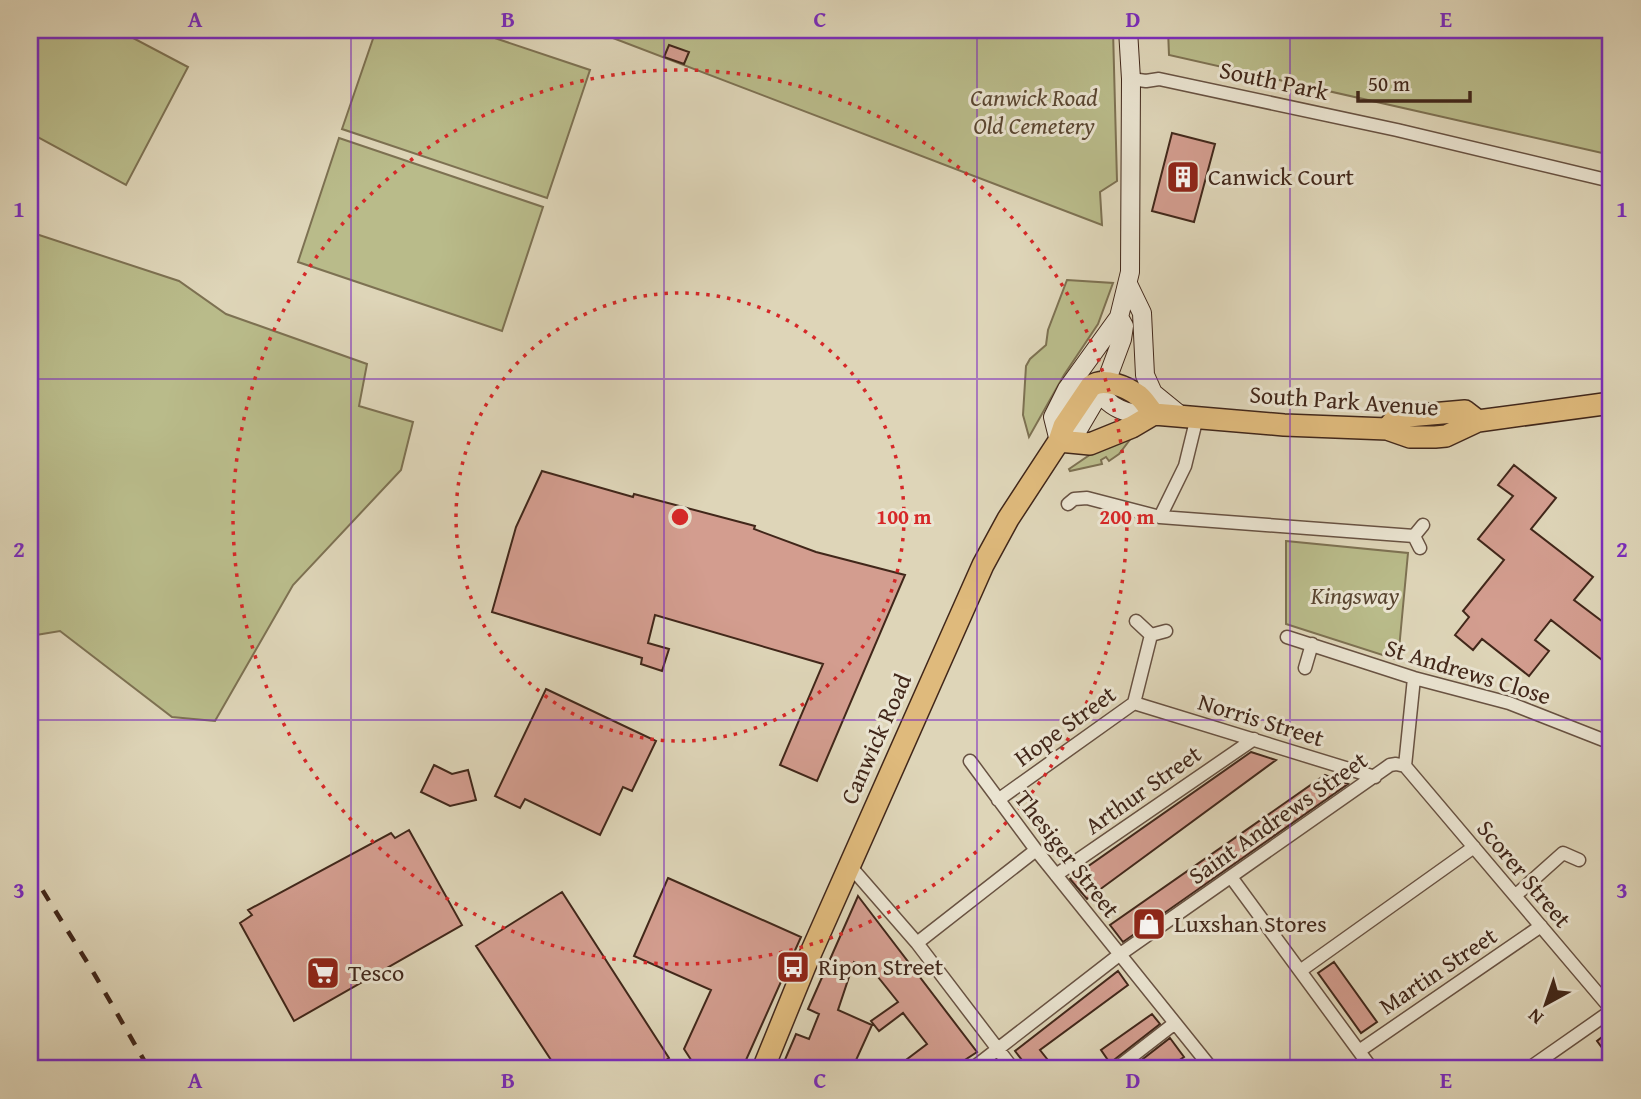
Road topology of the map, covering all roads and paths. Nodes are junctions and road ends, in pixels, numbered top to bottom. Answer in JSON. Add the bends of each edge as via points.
{"nodes":[{"id":1,"x":1128,"y":30,"type":"edge"},
{"id":2,"x":1132,"y":79,"type":"junction"},
{"id":3,"x":1611,"y":181,"type":"edge"},
{"id":4,"x":1128,"y":284,"type":"junction"},
{"id":5,"x":1119,"y":317,"type":"junction"},
{"id":6,"x":1095,"y":351,"type":"junction"},
{"id":7,"x":1101,"y":386,"type":"junction"},
{"id":8,"x":1611,"y":403,"type":"edge"},
{"id":9,"x":1154,"y":414,"type":"junction"},
{"id":10,"x":1189,"y":416,"type":"junction"},
{"id":11,"x":1059,"y":441,"type":"junction"},
{"id":12,"x":1068,"y":504,"type":"dead end"},
{"id":13,"x":1160,"y":517,"type":"junction"},
{"id":14,"x":1423,"y":525,"type":"dead end"},
{"id":15,"x":1136,"y":621,"type":"dead end"},
{"id":16,"x":1166,"y":631,"type":"dead end"},
{"id":17,"x":1151,"y":635,"type":"junction"},
{"id":18,"x":1287,"y":637,"type":"dead end"},
{"id":19,"x":1312,"y":644,"type":"junction"},
{"id":20,"x":1305,"y":668,"type":"dead end"},
{"id":21,"x":1414,"y":678,"type":"junction"},
{"id":22,"x":1134,"y":703,"type":"junction"},
{"id":23,"x":1254,"y":739,"type":"junction"},
{"id":24,"x":1611,"y":743,"type":"edge"},
{"id":25,"x":970,"y":761,"type":"dead end"},
{"id":26,"x":1405,"y":766,"type":"junction"},
{"id":27,"x":1375,"y":777,"type":"junction"},
{"id":28,"x":998,"y":800,"type":"junction"},
{"id":29,"x":1474,"y":847,"type":"junction"},
{"id":30,"x":1036,"y":850,"type":"junction"},
{"id":31,"x":1579,"y":860,"type":"dead end"},
{"id":32,"x":850,"y":866,"type":"junction"},
{"id":33,"x":1056,"y":875,"type":"junction"},
{"id":34,"x":1231,"y":877,"type":"junction"},
{"id":35,"x":1516,"y":895,"type":"junction"},
{"id":36,"x":1541,"y":926,"type":"junction"},
{"id":37,"x":917,"y":943,"type":"junction"},
{"id":38,"x":1119,"y":955,"type":"junction"},
{"id":39,"x":1300,"y":971,"type":"junction"},
{"id":40,"x":1611,"y":1010,"type":"edge"},
{"id":41,"x":1175,"y":1023,"type":"junction"},
{"id":42,"x":998,"y":1051,"type":"junction"},
{"id":43,"x":1359,"y":1051,"type":"junction"},
{"id":44,"x":1117,"y":1068,"type":"edge"},
{"id":45,"x":762,"y":1069,"type":"edge"},
{"id":46,"x":972,"y":1069,"type":"edge"},
{"id":47,"x":1013,"y":1069,"type":"edge"},
{"id":48,"x":1212,"y":1069,"type":"edge"},
{"id":49,"x":1373,"y":1069,"type":"edge"},
{"id":50,"x":1528,"y":1069,"type":"edge"}],
"edges":[{"from":1,"to":2,"type":"main road"},
{"from":2,"to":3,"type":"street","name":"South Park","via":[[1158,79],[1254,97]]},
{"from":2,"to":4,"type":"main road"},
{"from":4,"to":5,"type":"main road"},
{"from":4,"to":10,"type":"main road","via":[[1142,313],[1145,375],[1153,393]]},
{"from":5,"to":6,"type":"main road"},
{"from":5,"to":7,"type":"main road","via":[[1124,326],[1122,340]]},
{"from":6,"to":7,"type":"main road"},
{"from":6,"to":11,"type":"main road","via":[[1053,417]]},
{"from":7,"to":9,"type":"main road","via":[[1140,397]]},
{"from":7,"to":11,"type":"main road","name":"Canwick Road","via":[[1087,391]]},
{"from":8,"to":10,"type":"main road","name":"South Park Avenue","via":[[1478,421],[1446,436],[1410,437],[1387,429]]},
{"from":9,"to":10,"type":"main road","name":"South Park Avenue"},
{"from":9,"to":11,"type":"main road","via":[[1090,444]]},
{"from":10,"to":13,"type":"street","via":[[1185,466]]},
{"from":11,"to":32,"type":"main road","name":"Canwick Road","via":[[983,565]]},
{"from":12,"to":13,"type":"street","via":[[1087,498]]},
{"from":13,"to":14,"type":"street","via":[[1417,542]]},
{"from":15,"to":17,"type":"street"},
{"from":16,"to":17,"type":"street"},
{"from":17,"to":22,"type":"street","name":"Hope Street"},
{"from":18,"to":19,"type":"street","name":"St Andrews Close"},
{"from":19,"to":20,"type":"street"},
{"from":19,"to":21,"type":"street","name":"St Andrews Close"},
{"from":21,"to":24,"type":"street","name":"St Andrews Close","via":[[1509,703]]},
{"from":21,"to":26,"type":"street","name":"Saint Andrews Street"},
{"from":22,"to":23,"type":"street","name":"Norris Street"},
{"from":22,"to":28,"type":"street","name":"Hope Street"},
{"from":23,"to":27,"type":"street","name":"Norris Street"},
{"from":23,"to":33,"type":"street","name":"Arthur Street"},
{"from":25,"to":28,"type":"street","name":"Thesiger Street"},
{"from":26,"to":27,"type":"street","name":"Saint Andrews Street","via":[[1390,765]]},
{"from":26,"to":29,"type":"street","name":"Scorer Street"},
{"from":27,"to":34,"type":"street","name":"Saint Andrews Street"},
{"from":28,"to":30,"type":"street","name":"Thesiger Street"},
{"from":29,"to":35,"type":"street","name":"Scorer Street"},
{"from":29,"to":39,"type":"street"},
{"from":30,"to":33,"type":"street","name":"Thesiger Street"},
{"from":30,"to":37,"type":"street"},
{"from":31,"to":35,"type":"street","via":[[1563,853]]},
{"from":32,"to":37,"type":"street"},
{"from":32,"to":45,"type":"main road","name":"Canwick Road"},
{"from":33,"to":38,"type":"street","name":"Thesiger Street"},
{"from":34,"to":38,"type":"street","name":"Saint Andrews Street"},
{"from":34,"to":39,"type":"street"},
{"from":35,"to":36,"type":"street","name":"Scorer Street"},
{"from":36,"to":40,"type":"street","name":"Scorer Street"},
{"from":36,"to":43,"type":"street","name":"Martin Street"},
{"from":37,"to":42,"type":"street"},
{"from":38,"to":41,"type":"street","name":"Thesiger Street"},
{"from":38,"to":42,"type":"street","name":"Saint Andrews Street"},
{"from":39,"to":43,"type":"street"},
{"from":40,"to":50,"type":"street"},
{"from":41,"to":44,"type":"street"},
{"from":41,"to":48,"type":"street","name":"Thesiger Street"},
{"from":42,"to":46,"type":"street","name":"Saint Andrews Street"},
{"from":42,"to":47,"type":"street"},
{"from":43,"to":49,"type":"street"}]}
